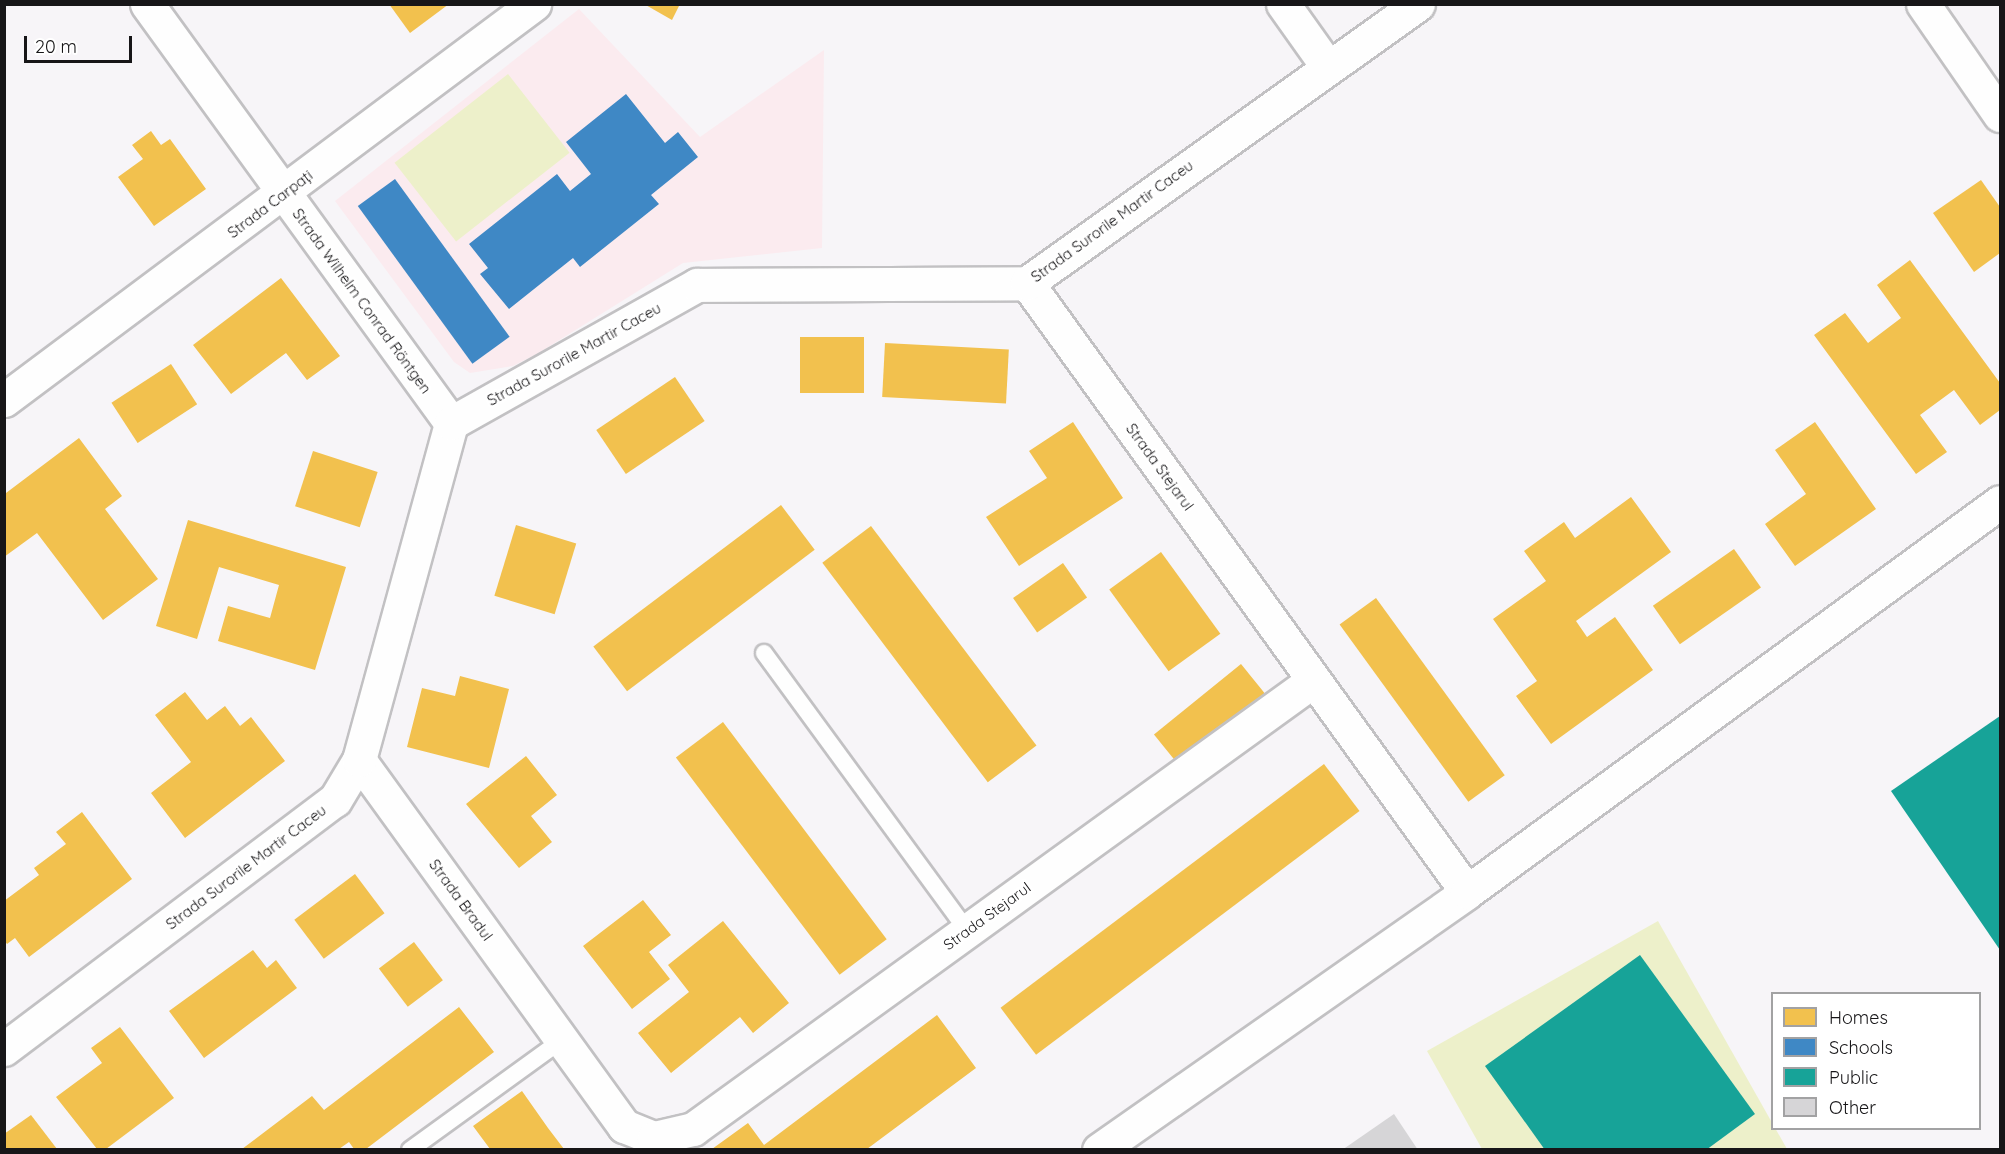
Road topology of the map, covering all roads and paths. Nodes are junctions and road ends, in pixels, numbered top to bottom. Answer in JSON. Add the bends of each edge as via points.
{"nodes":[{"id":1,"x":147,"y":4,"type":"edge"},
{"id":2,"x":534,"y":4,"type":"edge"},
{"id":3,"x":1283,"y":4,"type":"edge"},
{"id":4,"x":1418,"y":4,"type":"edge"},
{"id":5,"x":1923,"y":4,"type":"edge"},
{"id":6,"x":1327,"y":66,"type":"junction"},
{"id":7,"x":2001,"y":115,"type":"edge"},
{"id":8,"x":285,"y":194,"type":"junction"},
{"id":9,"x":1027,"y":283,"type":"junction"},
{"id":10,"x":4,"y":400,"type":"edge"},
{"id":11,"x":451,"y":423,"type":"junction"},
{"id":12,"x":2001,"y":502,"type":"edge"},
{"id":13,"x":764,"y":653,"type":"dead end"},
{"id":14,"x":1314,"y":680,"type":"junction"},
{"id":15,"x":359,"y":760,"type":"junction"},
{"id":16,"x":1467,"y":892,"type":"junction"},
{"id":17,"x":967,"y":930,"type":"junction"},
{"id":18,"x":562,"y":1040,"type":"junction"},
{"id":19,"x":4,"y":1049,"type":"edge"},
{"id":20,"x":654,"y":1138,"type":"joint"},
{"id":21,"x":1110,"y":1146,"type":"edge"},
{"id":22,"x":410,"y":1149,"type":"edge"}],
"edges":[{"from":1,"to":8,"type":"street","name":"Strada Wilhelm Conrad Röntgen"},
{"from":2,"to":8,"type":"street","name":"Strada Carpați"},
{"from":3,"to":6,"type":"street"},
{"from":4,"to":6,"type":"street","name":"Strada Surorile Martir Caceu"},
{"from":5,"to":7,"type":"street"},
{"from":6,"to":9,"type":"street","name":"Strada Surorile Martir Caceu"},
{"from":8,"to":10,"type":"street","name":"Strada Carpați"},
{"from":8,"to":11,"type":"street","name":"Strada Wilhelm Conrad Röntgen"},
{"from":9,"to":11,"type":"street","name":"Strada Surorile Martir Caceu","via":[[697,285]]},
{"from":9,"to":14,"type":"street","name":"Strada Stejarul"},
{"from":11,"to":15,"type":"street","name":"Strada Surorile Martir Caceu"},
{"from":12,"to":16,"type":"street"},
{"from":13,"to":17,"type":"lane"},
{"from":14,"to":16,"type":"street","name":"Strada Stejarul"},
{"from":14,"to":17,"type":"street","name":"Strada Stejarul"},
{"from":15,"to":18,"type":"street","name":"Strada Bradul"},
{"from":15,"to":19,"type":"street","name":"Strada Surorile Martir Caceu","via":[[335,800]]},
{"from":16,"to":21,"type":"street"},
{"from":17,"to":20,"type":"street","name":"Strada Stejarul","via":[[693,1129]]},
{"from":18,"to":20,"type":"street","name":"Strada Bradul","via":[[624,1125]]},
{"from":18,"to":22,"type":"lane"}]}
